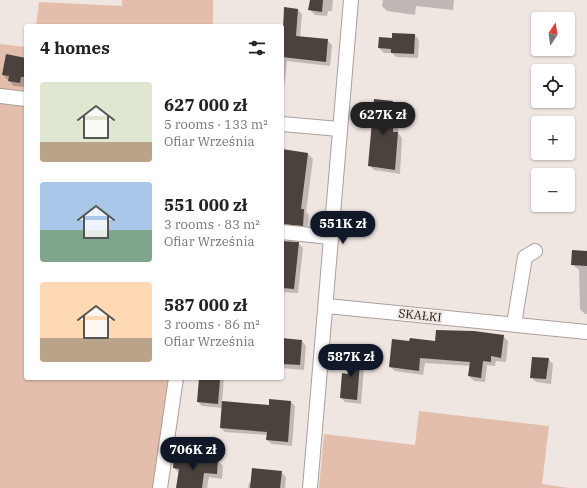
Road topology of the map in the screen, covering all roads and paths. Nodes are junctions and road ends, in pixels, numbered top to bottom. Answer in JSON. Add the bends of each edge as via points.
{"nodes":[{"id":1,"x":352,"y":0,"type":"edge"},
{"id":2,"x":0,"y":96,"type":"edge"},
{"id":3,"x":24,"y":99,"type":"edge"},
{"id":4,"x":284,"y":124,"type":"edge"},
{"id":5,"x":340,"y":129,"type":"junction"},
{"id":6,"x":284,"y":232,"type":"edge"},
{"id":7,"x":330,"y":237,"type":"junction"},
{"id":8,"x":535,"y":251,"type":"dead end"},
{"id":9,"x":326,"y":306,"type":"junction"},
{"id":10,"x":514,"y":324,"type":"junction"},
{"id":11,"x":587,"y":332,"type":"edge"},
{"id":12,"x":176,"y":380,"type":"edge"},
{"id":13,"x":160,"y":488,"type":"edge"},
{"id":14,"x":310,"y":488,"type":"edge"}],
"edges":[{"from":1,"to":5,"type":"street"},
{"from":2,"to":3,"type":"street"},
{"from":4,"to":5,"type":"street"},
{"from":5,"to":7,"type":"street"},
{"from":6,"to":7,"type":"street"},
{"from":7,"to":9,"type":"street"},
{"from":8,"to":10,"type":"street","via":[[525,257]]},
{"from":9,"to":10,"type":"street","name":"SKAŁKI"},
{"from":9,"to":14,"type":"street"},
{"from":10,"to":11,"type":"street","name":"SKAŁKI"},
{"from":12,"to":13,"type":"street"}]}
